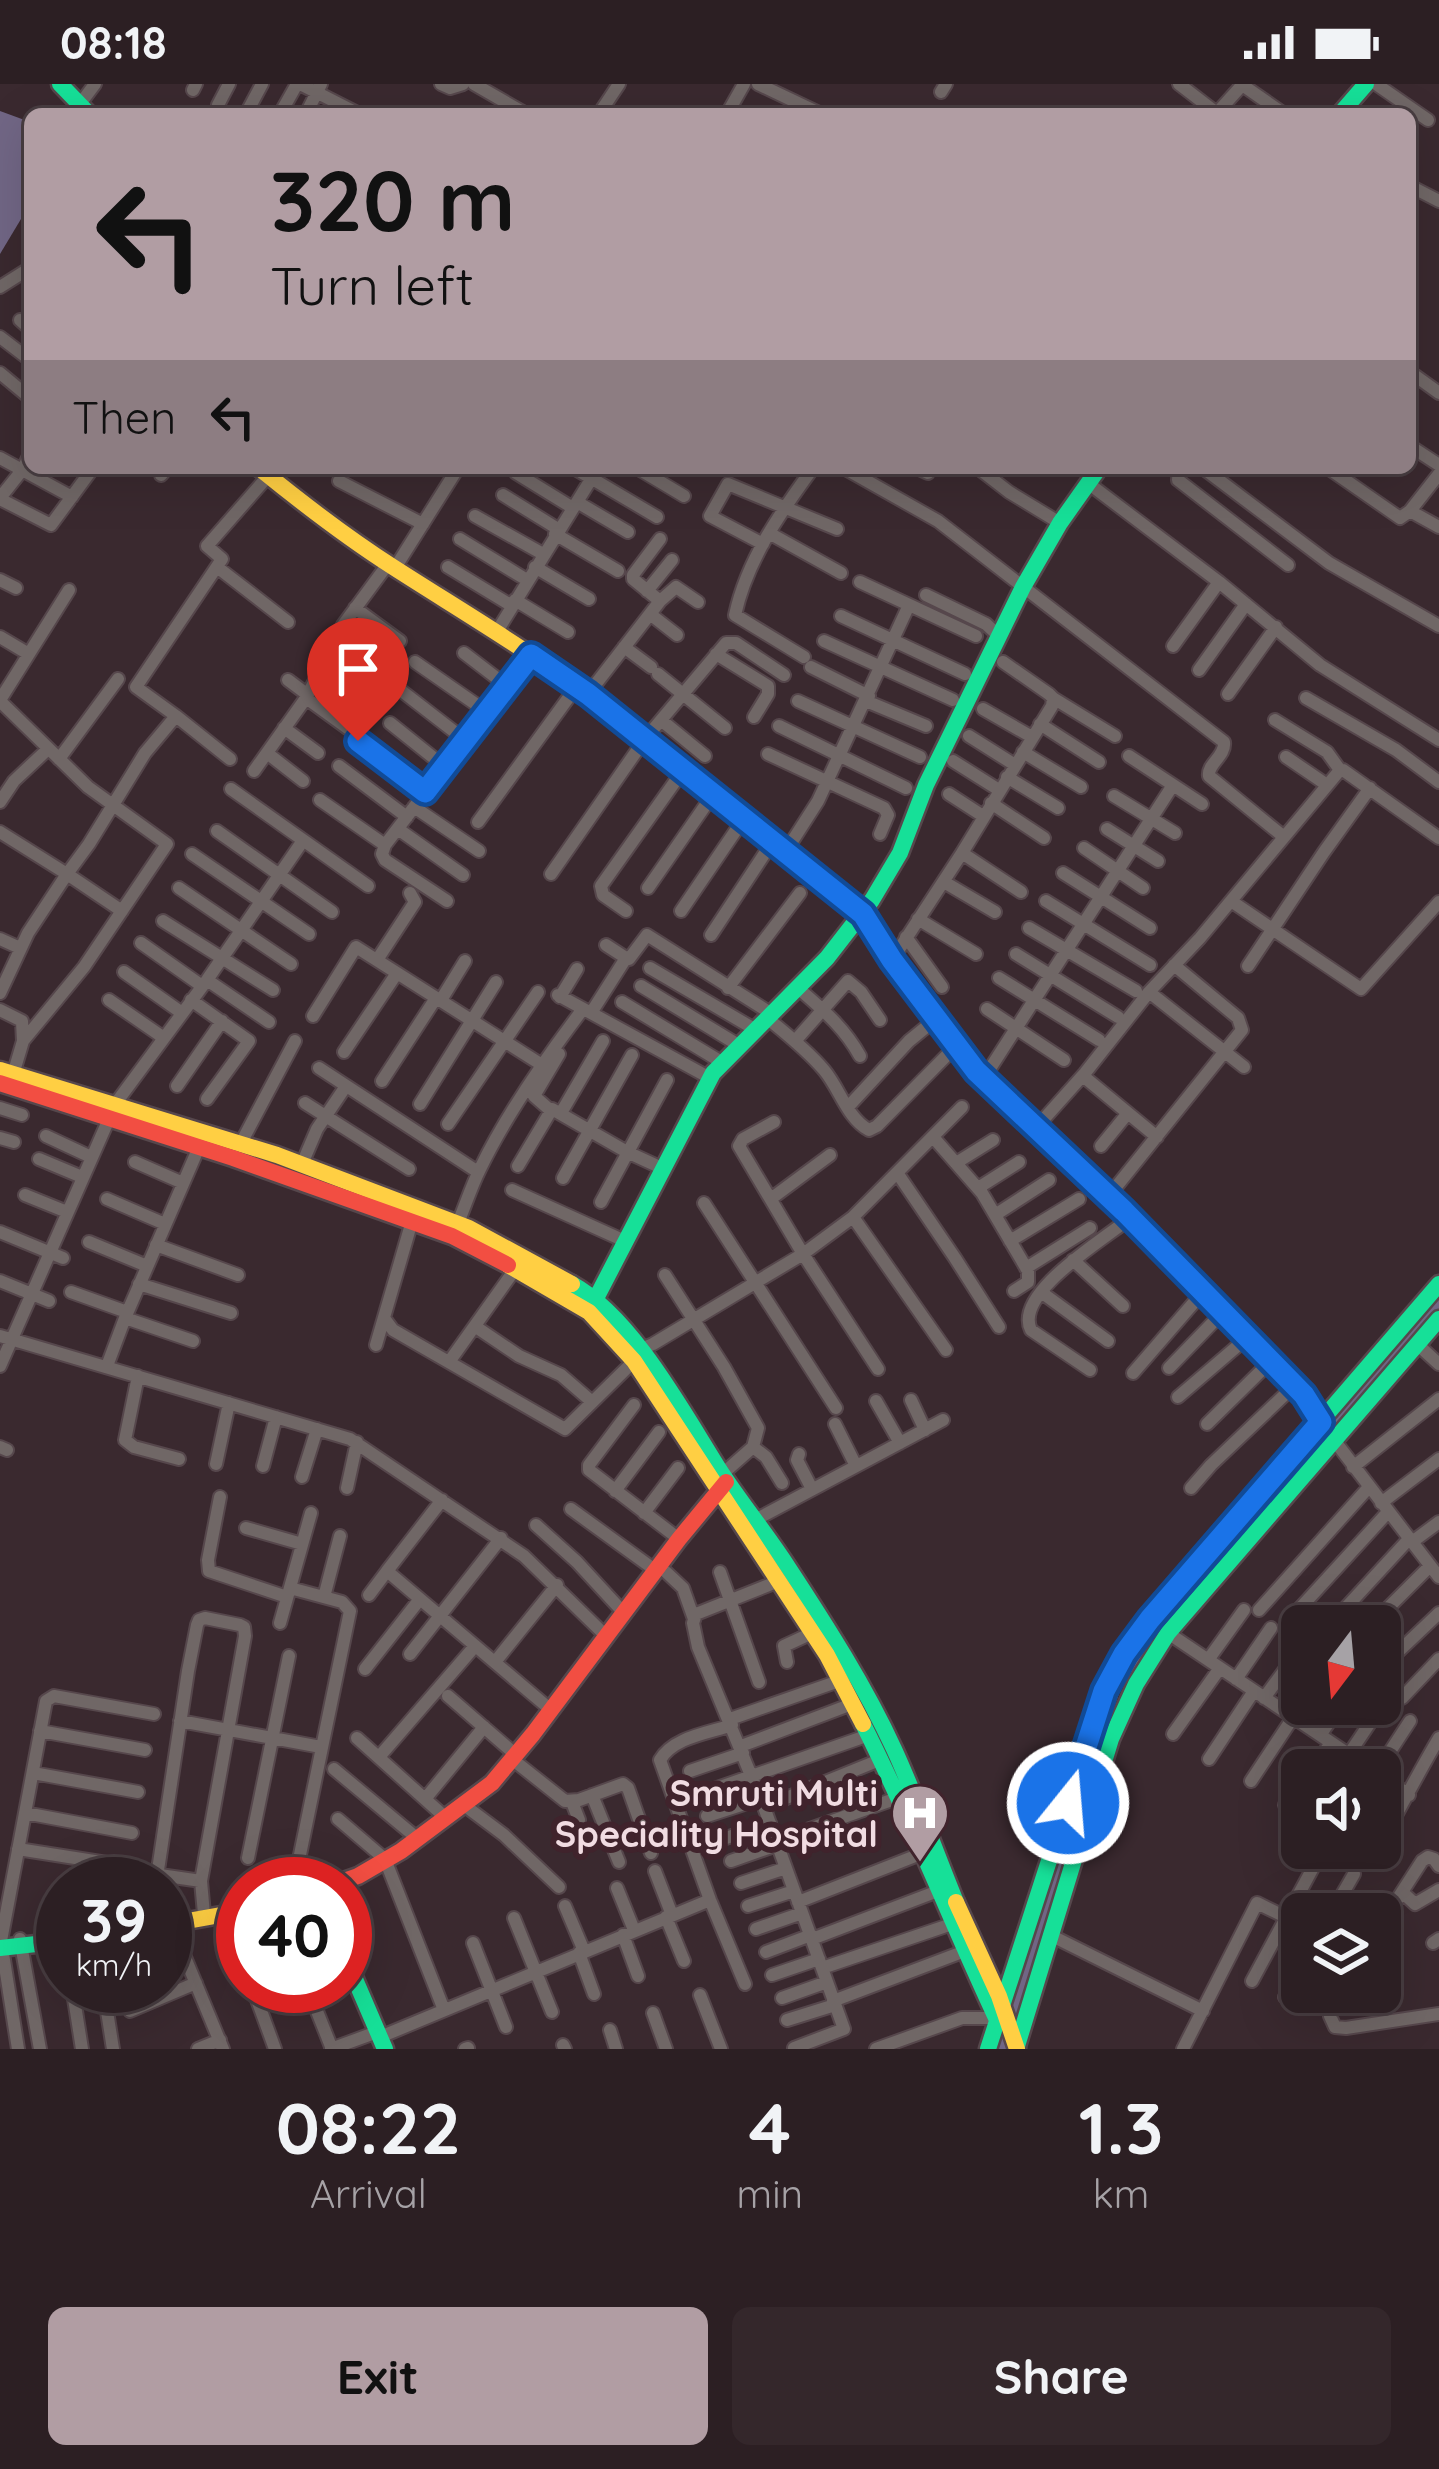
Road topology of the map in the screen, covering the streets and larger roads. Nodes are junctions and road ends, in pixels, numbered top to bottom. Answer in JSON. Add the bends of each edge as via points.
{"nodes":[{"id":1,"x":60,"y":84,"type":"edge"},
{"id":2,"x":229,"y":84,"type":"edge"},
{"id":3,"x":298,"y":84,"type":"edge"},
{"id":4,"x":441,"y":84,"type":"edge"},
{"id":5,"x":464,"y":84,"type":"edge"},
{"id":6,"x":474,"y":84,"type":"edge"},
{"id":7,"x":758,"y":84,"type":"edge"},
{"id":8,"x":1180,"y":84,"type":"edge"},
{"id":9,"x":1242,"y":84,"type":"edge"},
{"id":10,"x":1366,"y":84,"type":"edge"},
{"id":11,"x":1376,"y":84,"type":"edge"},
{"id":12,"x":319,"y":88,"type":"edge"},
{"id":13,"x":218,"y":105,"type":"dead end"},
{"id":14,"x":83,"y":108,"type":"edge"},
{"id":15,"x":350,"y":108,"type":"edge"},
{"id":16,"x":516,"y":108,"type":"edge"},
{"id":17,"x":808,"y":108,"type":"edge"},
{"id":18,"x":1210,"y":108,"type":"edge"},
{"id":19,"x":1223,"y":108,"type":"edge"},
{"id":20,"x":1276,"y":108,"type":"edge"},
{"id":21,"x":1345,"y":108,"type":"edge"},
{"id":22,"x":1411,"y":108,"type":"edge"},
{"id":23,"x":1416,"y":112,"type":"edge"},
{"id":24,"x":1428,"y":120,"type":"dead end"},
{"id":25,"x":0,"y":337,"type":"edge"},
{"id":26,"x":24,"y":355,"type":"edge"},
{"id":27,"x":0,"y":373,"type":"edge"},
{"id":28,"x":24,"y":393,"type":"edge"},
{"id":29,"x":0,"y":458,"type":"edge"},
{"id":30,"x":24,"y":465,"type":"edge"},
{"id":31,"x":22,"y":469,"type":"junction"},
{"id":32,"x":31,"y":474,"type":"edge"},
{"id":33,"x":89,"y":474,"type":"edge"},
{"id":34,"x":263,"y":474,"type":"edge"},
{"id":35,"x":266,"y":474,"type":"edge"},
{"id":36,"x":454,"y":474,"type":"edge"},
{"id":37,"x":518,"y":474,"type":"edge"},
{"id":38,"x":593,"y":474,"type":"edge"},
{"id":39,"x":595,"y":474,"type":"edge"},
{"id":40,"x":647,"y":474,"type":"edge"},
{"id":41,"x":807,"y":474,"type":"edge"},
{"id":42,"x":855,"y":474,"type":"edge"},
{"id":43,"x":986,"y":474,"type":"edge"},
{"id":44,"x":1095,"y":474,"type":"edge"},
{"id":45,"x":1098,"y":474,"type":"edge"},
{"id":46,"x":1178,"y":474,"type":"edge"},
{"id":47,"x":1211,"y":474,"type":"edge"},
{"id":48,"x":1337,"y":474,"type":"edge"},
{"id":49,"x":1439,"y":475,"type":"edge"},
{"id":50,"x":339,"y":481,"type":"dead end"},
{"id":51,"x":503,"y":495,"type":"dead end"},
{"id":52,"x":684,"y":496,"type":"dead end"},
{"id":53,"x":72,"y":497,"type":"junction"},
{"id":54,"x":0,"y":498,"type":"edge"},
{"id":55,"x":575,"y":505,"type":"junction"},
{"id":56,"x":784,"y":507,"type":"junction"},
{"id":57,"x":1410,"y":511,"type":"junction"},
{"id":58,"x":475,"y":516,"type":"dead end"},
{"id":59,"x":657,"y":517,"type":"dead end"},
{"id":60,"x":1060,"y":523,"type":"junction"},
{"id":61,"x":423,"y":524,"type":"junction"},
{"id":62,"x":1439,"y":527,"type":"edge"},
{"id":63,"x":837,"y":529,"type":"dead end"},
{"id":64,"x":556,"y":531,"type":"junction"},
{"id":65,"x":628,"y":532,"type":"dead end"},
{"id":66,"x":460,"y":539,"type":"dead end"},
{"id":67,"x":660,"y":539,"type":"dead end"},
{"id":68,"x":766,"y":539,"type":"junction"},
{"id":69,"x":672,"y":560,"type":"dead end"},
{"id":70,"x":539,"y":561,"type":"junction"},
{"id":71,"x":1288,"y":565,"type":"dead end"},
{"id":72,"x":392,"y":566,"type":"junction"},
{"id":73,"x":217,"y":567,"type":"junction"},
{"id":74,"x":448,"y":567,"type":"dead end"},
{"id":75,"x":618,"y":571,"type":"dead end"},
{"id":76,"x":841,"y":573,"type":"dead end"},
{"id":77,"x":0,"y":580,"type":"edge"},
{"id":78,"x":527,"y":580,"type":"junction"},
{"id":79,"x":860,"y":582,"type":"dead end"},
{"id":80,"x":1219,"y":582,"type":"junction"},
{"id":81,"x":1023,"y":587,"type":"junction"},
{"id":82,"x":16,"y":588,"type":"dead end"},
{"id":83,"x":69,"y":590,"type":"dead end"},
{"id":84,"x":647,"y":591,"type":"junction"},
{"id":85,"x":926,"y":595,"type":"dead end"},
{"id":86,"x":590,"y":598,"type":"dead end"},
{"id":87,"x":660,"y":601,"type":"junction"},
{"id":88,"x":698,"y":602,"type":"dead end"},
{"id":89,"x":513,"y":603,"type":"junction"},
{"id":90,"x":1246,"y":604,"type":"junction"},
{"id":91,"x":909,"y":605,"type":"junction"},
{"id":92,"x":355,"y":608,"type":"junction"},
{"id":93,"x":650,"y":614,"type":"junction"},
{"id":94,"x":841,"y":616,"type":"dead end"},
{"id":95,"x":288,"y":622,"type":"dead end"},
{"id":96,"x":1439,"y":626,"type":"edge"},
{"id":97,"x":1276,"y":627,"type":"junction"},
{"id":98,"x":568,"y":632,"type":"dead end"},
{"id":99,"x":496,"y":633,"type":"junction"},
{"id":100,"x":677,"y":635,"type":"dead end"},
{"id":101,"x":976,"y":636,"type":"dead end"},
{"id":102,"x":999,"y":636,"type":"junction"},
{"id":103,"x":0,"y":637,"type":"edge"},
{"id":104,"x":336,"y":637,"type":"junction"},
{"id":105,"x":400,"y":640,"type":"dead end"},
{"id":106,"x":824,"y":641,"type":"dead end"},
{"id":107,"x":894,"y":641,"type":"junction"},
{"id":108,"x":1173,"y":646,"type":"dead end"},
{"id":109,"x":625,"y":647,"type":"junction"},
{"id":110,"x":28,"y":652,"type":"junction"},
{"id":111,"x":464,"y":653,"type":"dead end"},
{"id":112,"x":716,"y":654,"type":"junction"},
{"id":113,"x":531,"y":655,"type":"junction"},
{"id":114,"x":415,"y":662,"type":"dead end"},
{"id":115,"x":1003,"y":662,"type":"dead end"},
{"id":116,"x":882,"y":668,"type":"junction"},
{"id":117,"x":1199,"y":670,"type":"dead end"},
{"id":118,"x":965,"y":674,"type":"dead end"},
{"id":119,"x":784,"y":675,"type":"dead end"},
{"id":120,"x":118,"y":679,"type":"dead end"},
{"id":121,"x":288,"y":680,"type":"dead end"},
{"id":122,"x":507,"y":686,"type":"junction"},
{"id":123,"x":583,"y":690,"type":"junction"},
{"id":124,"x":403,"y":692,"type":"dead end"},
{"id":125,"x":361,"y":694,"type":"dead end"},
{"id":126,"x":682,"y":694,"type":"junction"},
{"id":127,"x":1228,"y":694,"type":"dead end"},
{"id":128,"x":307,"y":697,"type":"junction"},
{"id":129,"x":1053,"y":698,"type":"junction"},
{"id":130,"x":1306,"y":698,"type":"dead end"},
{"id":131,"x":867,"y":699,"type":"junction"},
{"id":132,"x":953,"y":700,"type":"dead end"},
{"id":133,"x":0,"y":701,"type":"edge"},
{"id":134,"x":798,"y":701,"type":"dead end"},
{"id":135,"x":983,"y":709,"type":"dead end"},
{"id":136,"x":487,"y":712,"type":"junction"},
{"id":137,"x":176,"y":716,"type":"junction"},
{"id":138,"x":754,"y":717,"type":"dead end"},
{"id":139,"x":661,"y":720,"type":"junction"},
{"id":140,"x":1275,"y":720,"type":"dead end"},
{"id":141,"x":390,"y":723,"type":"dead end"},
{"id":142,"x":1040,"y":724,"type":"junction"},
{"id":143,"x":779,"y":726,"type":"dead end"},
{"id":144,"x":853,"y":726,"type":"junction"},
{"id":145,"x":926,"y":726,"type":"dead end"},
{"id":146,"x":284,"y":728,"type":"junction"},
{"id":147,"x":725,"y":728,"type":"dead end"},
{"id":148,"x":969,"y":736,"type":"dead end"},
{"id":149,"x":1115,"y":736,"type":"dead end"},
{"id":150,"x":1032,"y":737,"type":"junction"},
{"id":151,"x":645,"y":739,"type":"junction"},
{"id":152,"x":465,"y":740,"type":"junction"},
{"id":153,"x":1439,"y":740,"type":"edge"},
{"id":154,"x":267,"y":753,"type":"junction"},
{"id":155,"x":318,"y":753,"type":"dead end"},
{"id":156,"x":53,"y":754,"type":"junction"},
{"id":157,"x":768,"y":754,"type":"dead end"},
{"id":158,"x":839,"y":755,"type":"junction"},
{"id":159,"x":705,"y":756,"type":"dead end"},
{"id":160,"x":1129,"y":756,"type":"dead end"},
{"id":161,"x":920,"y":757,"type":"dead end"},
{"id":162,"x":1286,"y":757,"type":"dead end"},
{"id":163,"x":230,"y":758,"type":"dead end"},
{"id":164,"x":952,"y":761,"type":"dead end"},
{"id":165,"x":1099,"y":762,"type":"dead end"},
{"id":166,"x":339,"y":766,"type":"dead end"},
{"id":167,"x":445,"y":767,"type":"junction"},
{"id":168,"x":683,"y":769,"type":"junction"},
{"id":169,"x":1340,"y":770,"type":"junction"},
{"id":170,"x":254,"y":771,"type":"dead end"},
{"id":171,"x":827,"y":781,"type":"junction"},
{"id":172,"x":303,"y":782,"type":"dead end"},
{"id":173,"x":1439,"y":782,"type":"edge"},
{"id":174,"x":1003,"y":784,"type":"junction"},
{"id":175,"x":1174,"y":784,"type":"junction"},
{"id":176,"x":1327,"y":785,"type":"junction"},
{"id":177,"x":1081,"y":787,"type":"dead end"},
{"id":178,"x":906,"y":788,"type":"dead end"},
{"id":179,"x":1370,"y":788,"type":"junction"},
{"id":180,"x":231,"y":789,"type":"dead end"},
{"id":181,"x":425,"y":792,"type":"junction"},
{"id":182,"x":714,"y":793,"type":"junction"},
{"id":183,"x":949,"y":794,"type":"dead end"},
{"id":184,"x":1114,"y":796,"type":"dead end"},
{"id":185,"x":320,"y":800,"type":"dead end"},
{"id":186,"x":0,"y":802,"type":"edge"},
{"id":187,"x":1202,"y":804,"type":"dead end"},
{"id":188,"x":114,"y":805,"type":"junction"},
{"id":189,"x":1058,"y":808,"type":"dead end"},
{"id":190,"x":406,"y":818,"type":"junction"},
{"id":191,"x":745,"y":818,"type":"junction"},
{"id":192,"x":1150,"y":818,"type":"junction"},
{"id":193,"x":478,"y":822,"type":"dead end"},
{"id":194,"x":1107,"y":830,"type":"dead end"},
{"id":195,"x":217,"y":831,"type":"dead end"},
{"id":196,"x":0,"y":832,"type":"edge"},
{"id":197,"x":1174,"y":833,"type":"dead end"},
{"id":198,"x":880,"y":834,"type":"dead end"},
{"id":199,"x":1284,"y":837,"type":"junction"},
{"id":200,"x":1044,"y":838,"type":"dead end"},
{"id":201,"x":1439,"y":838,"type":"edge"},
{"id":202,"x":302,"y":842,"type":"junction"},
{"id":203,"x":385,"y":845,"type":"junction"},
{"id":204,"x":1132,"y":845,"type":"junction"},
{"id":205,"x":779,"y":846,"type":"junction"},
{"id":206,"x":1084,"y":848,"type":"dead end"},
{"id":207,"x":479,"y":851,"type":"dead end"},
{"id":208,"x":962,"y":853,"type":"junction"},
{"id":209,"x":192,"y":854,"type":"dead end"},
{"id":210,"x":1158,"y":861,"type":"dead end"},
{"id":211,"x":1117,"y":870,"type":"junction"},
{"id":212,"x":1063,"y":873,"type":"dead end"},
{"id":213,"x":67,"y":874,"type":"junction"},
{"id":214,"x":278,"y":874,"type":"junction"},
{"id":215,"x":551,"y":874,"type":"dead end"},
{"id":216,"x":464,"y":875,"type":"dead end"},
{"id":217,"x":944,"y":882,"type":"junction"},
{"id":218,"x":368,"y":886,"type":"dead end"},
{"id":219,"x":179,"y":888,"type":"dead end"},
{"id":220,"x":648,"y":888,"type":"dead end"},
{"id":221,"x":1143,"y":888,"type":"dead end"},
{"id":222,"x":1021,"y":892,"type":"dead end"},
{"id":223,"x":410,"y":893,"type":"dead end"},
{"id":224,"x":800,"y":893,"type":"dead end"},
{"id":225,"x":1100,"y":898,"type":"junction"},
{"id":226,"x":260,"y":900,"type":"junction"},
{"id":227,"x":447,"y":901,"type":"dead end"},
{"id":228,"x":1046,"y":901,"type":"dead end"},
{"id":229,"x":1231,"y":902,"type":"junction"},
{"id":230,"x":1439,"y":902,"type":"edge"},
{"id":231,"x":122,"y":911,"type":"junction"},
{"id":232,"x":626,"y":911,"type":"dead end"},
{"id":233,"x":681,"y":911,"type":"dead end"},
{"id":234,"x":332,"y":912,"type":"dead end"},
{"id":235,"x":995,"y":912,"type":"dead end"},
{"id":236,"x":863,"y":914,"type":"junction"},
{"id":237,"x":918,"y":919,"type":"junction"},
{"id":238,"x":163,"y":920,"type":"dead end"},
{"id":239,"x":1085,"y":923,"type":"junction"},
{"id":240,"x":1029,"y":928,"type":"dead end"},
{"id":241,"x":1150,"y":928,"type":"dead end"},
{"id":242,"x":239,"y":929,"type":"junction"},
{"id":243,"x":1271,"y":930,"type":"junction"},
{"id":244,"x":309,"y":934,"type":"dead end"},
{"id":245,"x":711,"y":935,"type":"dead end"},
{"id":246,"x":906,"y":937,"type":"junction"},
{"id":247,"x":0,"y":939,"type":"edge"},
{"id":248,"x":141,"y":943,"type":"dead end"},
{"id":249,"x":606,"y":945,"type":"dead end"},
{"id":250,"x":20,"y":948,"type":"junction"},
{"id":251,"x":1068,"y":951,"type":"junction"},
{"id":252,"x":976,"y":954,"type":"dead end"},
{"id":253,"x":1016,"y":954,"type":"dead end"},
{"id":254,"x":222,"y":957,"type":"junction"},
{"id":255,"x":626,"y":958,"type":"junction"},
{"id":256,"x":377,"y":960,"type":"junction"},
{"id":257,"x":892,"y":960,"type":"junction"},
{"id":258,"x":465,"y":962,"type":"dead end"},
{"id":259,"x":824,"y":962,"type":"junction"},
{"id":260,"x":291,"y":964,"type":"dead end"},
{"id":261,"x":1150,"y":965,"type":"dead end"},
{"id":262,"x":1174,"y":965,"type":"junction"},
{"id":263,"x":1247,"y":966,"type":"dead end"},
{"id":264,"x":650,"y":968,"type":"dead end"},
{"id":265,"x":577,"y":969,"type":"dead end"},
{"id":266,"x":124,"y":972,"type":"dead end"},
{"id":267,"x":398,"y":973,"type":"junction"},
{"id":268,"x":1052,"y":976,"type":"junction"},
{"id":269,"x":999,"y":978,"type":"dead end"},
{"id":270,"x":205,"y":982,"type":"junction"},
{"id":271,"x":496,"y":982,"type":"dead end"},
{"id":272,"x":845,"y":982,"type":"junction"},
{"id":273,"x":640,"y":986,"type":"dead end"},
{"id":274,"x":942,"y":986,"type":"dead end"},
{"id":275,"x":728,"y":988,"type":"junction"},
{"id":276,"x":798,"y":988,"type":"junction"},
{"id":277,"x":273,"y":989,"type":"dead end"},
{"id":278,"x":538,"y":992,"type":"dead end"},
{"id":279,"x":1143,"y":992,"type":"junction"},
{"id":280,"x":0,"y":993,"type":"edge"},
{"id":281,"x":438,"y":999,"type":"junction"},
{"id":282,"x":109,"y":1000,"type":"dead end"},
{"id":283,"x":191,"y":1000,"type":"junction"},
{"id":284,"x":1036,"y":1000,"type":"junction"},
{"id":285,"x":622,"y":1002,"type":"dead end"},
{"id":286,"x":822,"y":1009,"type":"junction"},
{"id":287,"x":0,"y":1010,"type":"edge"},
{"id":288,"x":987,"y":1010,"type":"dead end"},
{"id":289,"x":587,"y":1011,"type":"junction"},
{"id":290,"x":182,"y":1013,"type":"junction"},
{"id":291,"x":313,"y":1016,"type":"dead end"},
{"id":292,"x":1118,"y":1017,"type":"dead end"},
{"id":293,"x":937,"y":1018,"type":"junction"},
{"id":294,"x":472,"y":1020,"type":"junction"},
{"id":295,"x":880,"y":1020,"type":"dead end"},
{"id":296,"x":223,"y":1021,"type":"junction"},
{"id":297,"x":765,"y":1021,"type":"junction"},
{"id":298,"x":269,"y":1022,"type":"dead end"},
{"id":299,"x":1017,"y":1030,"type":"junction"},
{"id":300,"x":164,"y":1038,"type":"junction"},
{"id":301,"x":1099,"y":1040,"type":"dead end"},
{"id":302,"x":22,"y":1041,"type":"junction"},
{"id":303,"x":295,"y":1041,"type":"dead end"},
{"id":304,"x":505,"y":1041,"type":"junction"},
{"id":305,"x":603,"y":1041,"type":"dead end"},
{"id":306,"x":795,"y":1042,"type":"junction"},
{"id":307,"x":740,"y":1046,"type":"junction"},
{"id":308,"x":957,"y":1046,"type":"junction"},
{"id":309,"x":563,"y":1048,"type":"dead end"},
{"id":310,"x":1223,"y":1051,"type":"junction"},
{"id":311,"x":344,"y":1052,"type":"dead end"},
{"id":312,"x":632,"y":1054,"type":"dead end"},
{"id":313,"x":860,"y":1056,"type":"dead end"},
{"id":314,"x":1064,"y":1060,"type":"dead end"},
{"id":315,"x":723,"y":1063,"type":"junction"},
{"id":316,"x":542,"y":1065,"type":"junction"},
{"id":317,"x":1244,"y":1067,"type":"dead end"},
{"id":318,"x":319,"y":1068,"type":"dead end"},
{"id":319,"x":1083,"y":1076,"type":"junction"},
{"id":320,"x":6,"y":1078,"type":"edge"},
{"id":321,"x":710,"y":1078,"type":"junction"},
{"id":322,"x":984,"y":1078,"type":"junction"},
{"id":323,"x":667,"y":1080,"type":"dead end"},
{"id":324,"x":382,"y":1081,"type":"dead end"},
{"id":325,"x":177,"y":1086,"type":"dead end"},
{"id":326,"x":346,"y":1086,"type":"junction"},
{"id":327,"x":207,"y":1100,"type":"dead end"},
{"id":328,"x":305,"y":1103,"type":"dead end"},
{"id":329,"x":420,"y":1104,"type":"dead end"},
{"id":330,"x":848,"y":1107,"type":"junction"},
{"id":331,"x":962,"y":1107,"type":"dead end"},
{"id":332,"x":0,"y":1108,"type":"edge"},
{"id":333,"x":112,"y":1110,"type":"junction"},
{"id":334,"x":555,"y":1112,"type":"junction"},
{"id":335,"x":1128,"y":1113,"type":"junction"},
{"id":336,"x":22,"y":1115,"type":"dead end"},
{"id":337,"x":326,"y":1116,"type":"junction"},
{"id":338,"x":774,"y":1122,"type":"dead end"},
{"id":339,"x":448,"y":1124,"type":"dead end"},
{"id":340,"x":1035,"y":1129,"type":"junction"},
{"id":341,"x":589,"y":1130,"type":"junction"},
{"id":342,"x":46,"y":1136,"type":"dead end"},
{"id":343,"x":933,"y":1137,"type":"junction"},
{"id":344,"x":1157,"y":1137,"type":"junction"},
{"id":345,"x":993,"y":1140,"type":"dead end"},
{"id":346,"x":242,"y":1143,"type":"junction"},
{"id":347,"x":1101,"y":1146,"type":"dead end"},
{"id":348,"x":199,"y":1147,"type":"junction"},
{"id":349,"x":627,"y":1152,"type":"junction"},
{"id":350,"x":830,"y":1155,"type":"dead end"},
{"id":351,"x":91,"y":1156,"type":"junction"},
{"id":352,"x":39,"y":1159,"type":"dead end"},
{"id":353,"x":135,"y":1162,"type":"dead end"},
{"id":354,"x":1019,"y":1162,"type":"dead end"},
{"id":355,"x":956,"y":1163,"type":"junction"},
{"id":356,"x":302,"y":1164,"type":"junction"},
{"id":357,"x":518,"y":1166,"type":"dead end"},
{"id":358,"x":409,"y":1169,"type":"dead end"},
{"id":359,"x":664,"y":1169,"type":"junction"},
{"id":360,"x":478,"y":1172,"type":"junction"},
{"id":361,"x":898,"y":1174,"type":"junction"},
{"id":362,"x":82,"y":1177,"type":"junction"},
{"id":363,"x":563,"y":1178,"type":"dead end"},
{"id":364,"x":1049,"y":1180,"type":"dead end"},
{"id":365,"x":184,"y":1183,"type":"junction"},
{"id":366,"x":978,"y":1188,"type":"junction"},
{"id":367,"x":512,"y":1190,"type":"dead end"},
{"id":368,"x":25,"y":1196,"type":"dead end"},
{"id":369,"x":1108,"y":1197,"type":"junction"},
{"id":370,"x":772,"y":1198,"type":"junction"},
{"id":371,"x":107,"y":1199,"type":"dead end"},
{"id":372,"x":1079,"y":1199,"type":"dead end"},
{"id":373,"x":601,"y":1202,"type":"dead end"},
{"id":374,"x":704,"y":1203,"type":"dead end"},
{"id":375,"x":67,"y":1212,"type":"junction"},
{"id":376,"x":995,"y":1215,"type":"junction"},
{"id":377,"x":854,"y":1217,"type":"junction"},
{"id":378,"x":1130,"y":1218,"type":"junction"},
{"id":379,"x":412,"y":1221,"type":"junction"},
{"id":380,"x":165,"y":1225,"type":"junction"},
{"id":381,"x":1090,"y":1228,"type":"dead end"},
{"id":382,"x":455,"y":1230,"type":"junction"},
{"id":383,"x":0,"y":1232,"type":"edge"},
{"id":384,"x":1010,"y":1241,"type":"junction"},
{"id":385,"x":89,"y":1242,"type":"dead end"},
{"id":386,"x":627,"y":1242,"type":"junction"},
{"id":387,"x":156,"y":1245,"type":"junction"},
{"id":388,"x":803,"y":1253,"type":"junction"},
{"id":389,"x":56,"y":1255,"type":"junction"},
{"id":390,"x":1073,"y":1260,"type":"junction"},
{"id":391,"x":147,"y":1266,"type":"junction"},
{"id":392,"x":516,"y":1268,"type":"junction"},
{"id":393,"x":1026,"y":1268,"type":"junction"},
{"id":394,"x":665,"y":1275,"type":"dead end"},
{"id":395,"x":238,"y":1276,"type":"dead end"},
{"id":396,"x":0,"y":1281,"type":"edge"},
{"id":397,"x":753,"y":1281,"type":"junction"},
{"id":398,"x":140,"y":1284,"type":"junction"},
{"id":399,"x":1439,"y":1284,"type":"edge"},
{"id":400,"x":1014,"y":1291,"type":"dead end"},
{"id":401,"x":71,"y":1292,"type":"dead end"},
{"id":402,"x":1041,"y":1292,"type":"junction"},
{"id":403,"x":1203,"y":1292,"type":"junction"},
{"id":404,"x":31,"y":1294,"type":"junction"},
{"id":405,"x":49,"y":1301,"type":"dead end"},
{"id":406,"x":592,"y":1306,"type":"junction"},
{"id":407,"x":1123,"y":1306,"type":"dead end"},
{"id":408,"x":1223,"y":1312,"type":"junction"},
{"id":409,"x":231,"y":1313,"type":"dead end"},
{"id":410,"x":126,"y":1315,"type":"junction"},
{"id":411,"x":385,"y":1318,"type":"junction"},
{"id":412,"x":694,"y":1319,"type":"junction"},
{"id":413,"x":1439,"y":1320,"type":"edge"},
{"id":414,"x":998,"y":1327,"type":"dead end"},
{"id":415,"x":476,"y":1328,"type":"junction"},
{"id":416,"x":6,"y":1337,"type":"edge"},
{"id":417,"x":1248,"y":1337,"type":"junction"},
{"id":418,"x":194,"y":1341,"type":"dead end"},
{"id":419,"x":1108,"y":1341,"type":"dead end"},
{"id":420,"x":1418,"y":1344,"type":"junction"},
{"id":421,"x":376,"y":1345,"type":"dead end"},
{"id":422,"x":946,"y":1350,"type":"dead end"},
{"id":423,"x":635,"y":1355,"type":"junction"},
{"id":424,"x":1271,"y":1361,"type":"junction"},
{"id":425,"x":449,"y":1362,"type":"junction"},
{"id":426,"x":1439,"y":1364,"type":"edge"},
{"id":427,"x":0,"y":1366,"type":"edge"},
{"id":428,"x":107,"y":1366,"type":"junction"},
{"id":429,"x":1169,"y":1368,"type":"dead end"},
{"id":430,"x":878,"y":1369,"type":"dead end"},
{"id":431,"x":1090,"y":1370,"type":"dead end"},
{"id":432,"x":1132,"y":1373,"type":"dead end"},
{"id":433,"x":138,"y":1376,"type":"junction"},
{"id":434,"x":1295,"y":1385,"type":"junction"},
{"id":435,"x":1178,"y":1396,"type":"dead end"},
{"id":436,"x":1439,"y":1399,"type":"edge"},
{"id":437,"x":911,"y":1400,"type":"dead end"},
{"id":438,"x":591,"y":1401,"type":"junction"},
{"id":439,"x":876,"y":1401,"type":"dead end"},
{"id":440,"x":229,"y":1403,"type":"junction"},
{"id":441,"x":634,"y":1405,"type":"dead end"},
{"id":442,"x":836,"y":1408,"type":"dead end"},
{"id":443,"x":276,"y":1417,"type":"junction"},
{"id":444,"x":943,"y":1420,"type":"dead end"},
{"id":445,"x":1321,"y":1422,"type":"junction"},
{"id":446,"x":835,"y":1424,"type":"dead end"},
{"id":447,"x":1207,"y":1424,"type":"dead end"},
{"id":448,"x":317,"y":1429,"type":"junction"},
{"id":449,"x":925,"y":1430,"type":"junction"},
{"id":450,"x":659,"y":1432,"type":"dead end"},
{"id":451,"x":1334,"y":1440,"type":"junction"},
{"id":452,"x":357,"y":1442,"type":"junction"},
{"id":453,"x":900,"y":1443,"type":"junction"},
{"id":454,"x":753,"y":1447,"type":"junction"},
{"id":455,"x":799,"y":1454,"type":"dead end"},
{"id":456,"x":1439,"y":1459,"type":"edge"},
{"id":457,"x":178,"y":1460,"type":"dead end"},
{"id":458,"x":217,"y":1464,"type":"dead end"},
{"id":459,"x":262,"y":1466,"type":"dead end"},
{"id":460,"x":856,"y":1466,"type":"junction"},
{"id":461,"x":1353,"y":1467,"type":"junction"},
{"id":462,"x":678,"y":1468,"type":"dead end"},
{"id":463,"x":302,"y":1477,"type":"dead end"},
{"id":464,"x":782,"y":1483,"type":"dead end"},
{"id":465,"x":724,"y":1486,"type":"junction"},
{"id":466,"x":1369,"y":1487,"type":"junction"},
{"id":467,"x":347,"y":1488,"type":"dead end"},
{"id":468,"x":1191,"y":1488,"type":"dead end"},
{"id":469,"x":812,"y":1489,"type":"junction"},
{"id":470,"x":615,"y":1491,"type":"junction"},
{"id":471,"x":220,"y":1497,"type":"dead end"},
{"id":472,"x":442,"y":1500,"type":"junction"},
{"id":473,"x":1385,"y":1508,"type":"junction"},
{"id":474,"x":571,"y":1509,"type":"dead end"},
{"id":475,"x":311,"y":1513,"type":"dead end"},
{"id":476,"x":644,"y":1513,"type":"junction"},
{"id":477,"x":755,"y":1520,"type":"junction"},
{"id":478,"x":1439,"y":1522,"type":"edge"},
{"id":479,"x":536,"y":1525,"type":"dead end"},
{"id":480,"x":247,"y":1528,"type":"dead end"},
{"id":481,"x":340,"y":1536,"type":"dead end"},
{"id":482,"x":501,"y":1538,"type":"junction"},
{"id":483,"x":679,"y":1539,"type":"junction"},
{"id":484,"x":1411,"y":1540,"type":"junction"},
{"id":485,"x":302,"y":1544,"type":"junction"},
{"id":486,"x":387,"y":1571,"type":"junction"},
{"id":487,"x":661,"y":1571,"type":"junction"},
{"id":488,"x":1435,"y":1571,"type":"edge"},
{"id":489,"x":720,"y":1572,"type":"dead end"},
{"id":490,"x":779,"y":1581,"type":"junction"},
{"id":491,"x":557,"y":1585,"type":"junction"},
{"id":492,"x":288,"y":1593,"type":"junction"},
{"id":493,"x":369,"y":1595,"type":"dead end"},
{"id":494,"x":324,"y":1597,"type":"junction"},
{"id":495,"x":420,"y":1599,"type":"junction"},
{"id":496,"x":729,"y":1600,"type":"junction"},
{"id":497,"x":1302,"y":1605,"type":"edge"},
{"id":498,"x":1349,"y":1605,"type":"edge"},
{"id":499,"x":1395,"y":1605,"type":"edge"},
{"id":500,"x":1244,"y":1610,"type":"dead end"},
{"id":501,"x":1259,"y":1610,"type":"dead end"},
{"id":502,"x":623,"y":1612,"type":"junction"},
{"id":503,"x":1439,"y":1613,"type":"edge"},
{"id":504,"x":440,"y":1616,"type":"junction"},
{"id":505,"x":1150,"y":1619,"type":"junction"},
{"id":506,"x":694,"y":1620,"type":"junction"},
{"id":507,"x":280,"y":1623,"type":"dead end"},
{"id":508,"x":1271,"y":1628,"type":"dead end"},
{"id":509,"x":1168,"y":1633,"type":"junction"},
{"id":510,"x":812,"y":1634,"type":"junction"},
{"id":511,"x":606,"y":1636,"type":"junction"},
{"id":512,"x":475,"y":1646,"type":"junction"},
{"id":513,"x":1401,"y":1649,"type":"edge"},
{"id":514,"x":410,"y":1654,"type":"dead end"},
{"id":515,"x":289,"y":1656,"type":"dead end"},
{"id":516,"x":1439,"y":1659,"type":"edge"},
{"id":517,"x":495,"y":1662,"type":"junction"},
{"id":518,"x":787,"y":1662,"type":"dead end"},
{"id":519,"x":1214,"y":1664,"type":"junction"},
{"id":520,"x":365,"y":1669,"type":"dead end"},
{"id":521,"x":1281,"y":1669,"type":"edge"},
{"id":522,"x":1236,"y":1679,"type":"junction"},
{"id":523,"x":839,"y":1681,"type":"junction"},
{"id":524,"x":759,"y":1682,"type":"dead end"},
{"id":525,"x":1259,"y":1694,"type":"junction"},
{"id":526,"x":448,"y":1696,"type":"dead end"},
{"id":527,"x":1402,"y":1698,"type":"dead end"},
{"id":528,"x":852,"y":1703,"type":"junction"},
{"id":529,"x":1281,"y":1709,"type":"edge"},
{"id":530,"x":551,"y":1710,"type":"junction"},
{"id":531,"x":154,"y":1714,"type":"dead end"},
{"id":532,"x":1410,"y":1720,"type":"dead end"},
{"id":533,"x":180,"y":1721,"type":"junction"},
{"id":534,"x":731,"y":1722,"type":"junction"},
{"id":535,"x":1288,"y":1725,"type":"edge"},
{"id":536,"x":1305,"y":1725,"type":"edge"},
{"id":537,"x":1332,"y":1725,"type":"edge"},
{"id":538,"x":484,"y":1727,"type":"junction"},
{"id":539,"x":228,"y":1730,"type":"junction"},
{"id":540,"x":40,"y":1731,"type":"junction"},
{"id":541,"x":1174,"y":1734,"type":"dead end"},
{"id":542,"x":868,"y":1735,"type":"junction"},
{"id":543,"x":272,"y":1738,"type":"junction"},
{"id":544,"x":357,"y":1738,"type":"dead end"},
{"id":545,"x":1439,"y":1738,"type":"edge"},
{"id":546,"x":1326,"y":1739,"type":"junction"},
{"id":547,"x":321,"y":1747,"type":"junction"},
{"id":548,"x":742,"y":1749,"type":"junction"},
{"id":549,"x":1321,"y":1749,"type":"edge"},
{"id":550,"x":1337,"y":1749,"type":"edge"},
{"id":551,"x":1394,"y":1749,"type":"edge"},
{"id":552,"x":145,"y":1750,"type":"dead end"},
{"id":553,"x":379,"y":1756,"type":"junction"},
{"id":554,"x":517,"y":1759,"type":"junction"},
{"id":555,"x":882,"y":1759,"type":"junction"},
{"id":556,"x":1209,"y":1760,"type":"dead end"},
{"id":557,"x":334,"y":1769,"type":"dead end"},
{"id":558,"x":690,"y":1771,"type":"dead end"},
{"id":559,"x":32,"y":1773,"type":"junction"},
{"id":560,"x":751,"y":1776,"type":"junction"},
{"id":561,"x":1251,"y":1781,"type":"dead end"},
{"id":562,"x":1401,"y":1790,"type":"edge"},
{"id":563,"x":138,"y":1792,"type":"dead end"},
{"id":564,"x":700,"y":1794,"type":"dead end"},
{"id":565,"x":1409,"y":1795,"type":"junction"},
{"id":566,"x":592,"y":1796,"type":"junction"},
{"id":567,"x":901,"y":1797,"type":"junction"},
{"id":568,"x":425,"y":1799,"type":"junction"},
{"id":569,"x":572,"y":1802,"type":"junction"},
{"id":570,"x":762,"y":1803,"type":"junction"},
{"id":571,"x":467,"y":1806,"type":"junction"},
{"id":572,"x":1401,"y":1808,"type":"edge"},
{"id":573,"x":25,"y":1813,"type":"junction"},
{"id":574,"x":707,"y":1816,"type":"dead end"},
{"id":575,"x":446,"y":1818,"type":"junction"},
{"id":576,"x":338,"y":1819,"type":"dead end"},
{"id":577,"x":579,"y":1820,"type":"dead end"},
{"id":578,"x":770,"y":1823,"type":"junction"},
{"id":579,"x":132,"y":1833,"type":"dead end"},
{"id":580,"x":418,"y":1839,"type":"junction"},
{"id":581,"x":724,"y":1839,"type":"dead end"},
{"id":582,"x":777,"y":1843,"type":"junction"},
{"id":583,"x":18,"y":1849,"type":"junction"},
{"id":584,"x":651,"y":1853,"type":"dead end"},
{"id":585,"x":923,"y":1853,"type":"junction"},
{"id":586,"x":69,"y":1857,"type":"edge"},
{"id":587,"x":248,"y":1857,"type":"edge"},
{"id":588,"x":299,"y":1857,"type":"edge"},
{"id":589,"x":731,"y":1861,"type":"dead end"},
{"id":590,"x":619,"y":1862,"type":"dead end"},
{"id":591,"x":387,"y":1863,"type":"junction"},
{"id":592,"x":1439,"y":1866,"type":"edge"},
{"id":593,"x":786,"y":1868,"type":"junction"},
{"id":594,"x":372,"y":1870,"type":"edge"},
{"id":595,"x":655,"y":1871,"type":"dead end"},
{"id":596,"x":1354,"y":1874,"type":"dead end"},
{"id":597,"x":372,"y":1875,"type":"edge"},
{"id":598,"x":201,"y":1882,"type":"junction"},
{"id":599,"x":741,"y":1882,"type":"dead end"},
{"id":600,"x":560,"y":1887,"type":"dead end"},
{"id":601,"x":617,"y":1888,"type":"dead end"},
{"id":602,"x":1439,"y":1890,"type":"edge"},
{"id":603,"x":938,"y":1891,"type":"junction"},
{"id":604,"x":1402,"y":1892,"type":"joint"},
{"id":605,"x":1343,"y":1893,"type":"edge"},
{"id":606,"x":710,"y":1900,"type":"junction"},
{"id":607,"x":798,"y":1902,"type":"junction"},
{"id":608,"x":565,"y":1906,"type":"dead end"},
{"id":609,"x":748,"y":1906,"type":"dead end"},
{"id":610,"x":216,"y":1913,"type":"edge"},
{"id":611,"x":204,"y":1914,"type":"junction"},
{"id":612,"x":1281,"y":1914,"type":"edge"},
{"id":613,"x":669,"y":1916,"type":"junction"},
{"id":614,"x":192,"y":1917,"type":"edge"},
{"id":615,"x":514,"y":1918,"type":"dead end"},
{"id":616,"x":952,"y":1924,"type":"junction"},
{"id":617,"x":1281,"y":1926,"type":"edge"},
{"id":618,"x":756,"y":1929,"type":"dead end"},
{"id":619,"x":628,"y":1933,"type":"junction"},
{"id":620,"x":1052,"y":1936,"type":"junction"},
{"id":621,"x":812,"y":1937,"type":"junction"},
{"id":622,"x":7,"y":1943,"type":"edge"},
{"id":623,"x":473,"y":1943,"type":"dead end"},
{"id":624,"x":965,"y":1951,"type":"junction"},
{"id":625,"x":582,"y":1952,"type":"junction"},
{"id":626,"x":766,"y":1952,"type":"dead end"},
{"id":627,"x":684,"y":1960,"type":"dead end"},
{"id":628,"x":823,"y":1970,"type":"junction"},
{"id":629,"x":535,"y":1971,"type":"junction"},
{"id":630,"x":192,"y":1974,"type":"edge"},
{"id":631,"x":772,"y":1975,"type":"dead end"},
{"id":632,"x":638,"y":1976,"type":"dead end"},
{"id":633,"x":1252,"y":1981,"type":"dead end"},
{"id":634,"x":196,"y":1984,"type":"junction"},
{"id":635,"x":745,"y":1984,"type":"dead end"},
{"id":636,"x":192,"y":1986,"type":"edge"},
{"id":637,"x":492,"y":1989,"type":"junction"},
{"id":638,"x":594,"y":1994,"type":"dead end"},
{"id":639,"x":700,"y":1995,"type":"dead end"},
{"id":640,"x":782,"y":1998,"type":"dead end"},
{"id":641,"x":834,"y":2003,"type":"junction"},
{"id":642,"x":444,"y":2010,"type":"junction"},
{"id":643,"x":999,"y":2011,"type":"junction"},
{"id":644,"x":1203,"y":2011,"type":"junction"},
{"id":645,"x":552,"y":2012,"type":"dead end"},
{"id":646,"x":76,"y":2013,"type":"edge"},
{"id":647,"x":107,"y":2013,"type":"edge"},
{"id":648,"x":262,"y":2013,"type":"edge"},
{"id":649,"x":318,"y":2013,"type":"edge"},
{"id":650,"x":653,"y":2013,"type":"dead end"},
{"id":651,"x":1332,"y":2013,"type":"edge"},
{"id":652,"x":1439,"y":2014,"type":"edge"},
{"id":653,"x":787,"y":2020,"type":"dead end"},
{"id":654,"x":506,"y":2027,"type":"dead end"},
{"id":655,"x":610,"y":2030,"type":"dead end"},
{"id":656,"x":380,"y":2039,"type":"edge"},
{"id":657,"x":221,"y":2045,"type":"edge"},
{"id":658,"x":717,"y":2048,"type":"edge"},
{"id":659,"x":794,"y":2048,"type":"edge"},
{"id":660,"x":18,"y":2049,"type":"edge"},
{"id":661,"x":40,"y":2049,"type":"edge"},
{"id":662,"x":82,"y":2049,"type":"edge"},
{"id":663,"x":113,"y":2049,"type":"edge"},
{"id":664,"x":199,"y":2049,"type":"edge"},
{"id":665,"x":275,"y":2049,"type":"edge"},
{"id":666,"x":332,"y":2049,"type":"edge"},
{"id":667,"x":616,"y":2049,"type":"edge"},
{"id":668,"x":666,"y":2049,"type":"edge"},
{"id":669,"x":876,"y":2049,"type":"edge"},
{"id":670,"x":988,"y":2049,"type":"edge"},
{"id":671,"x":1015,"y":2049,"type":"edge"},
{"id":672,"x":1183,"y":2049,"type":"edge"}],
"edges":[{"from":1,"to":14,"type":"street"},
{"from":2,"to":13,"type":"street"},
{"from":3,"to":12,"type":"street"},
{"from":4,"to":5,"type":"street"},
{"from":6,"to":16,"type":"street"},
{"from":7,"to":17,"type":"street"},
{"from":8,"to":18,"type":"street"},
{"from":9,"to":19,"type":"street"},
{"from":9,"to":20,"type":"street"},
{"from":10,"to":21,"type":"street"},
{"from":11,"to":22,"type":"street"},
{"from":12,"to":15,"type":"street"},
{"from":23,"to":24,"type":"street"},
{"from":25,"to":26,"type":"street"},
{"from":27,"to":28,"type":"street"},
{"from":29,"to":31,"type":"street"},
{"from":30,"to":31,"type":"street"},
{"from":31,"to":54,"type":"street"},
{"from":32,"to":53,"type":"street"},
{"from":33,"to":53,"type":"street"},
{"from":34,"to":73,"type":"street","via":[[207,546],[222,559]]},
{"from":35,"to":72,"type":"street"},
{"from":36,"to":61,"type":"street"},
{"from":37,"to":55,"type":"street"},
{"from":38,"to":55,"type":"street"},
{"from":39,"to":59,"type":"street"},
{"from":40,"to":52,"type":"street"},
{"from":41,"to":56,"type":"street"},
{"from":42,"to":81,"type":"street","via":[[938,521]]},
{"from":43,"to":60,"type":"street"},
{"from":44,"to":60,"type":"street"},
{"from":45,"to":80,"type":"street"},
{"from":46,"to":71,"type":"street"},
{"from":47,"to":96,"type":"street","via":[[1329,563]]},
{"from":48,"to":57,"type":"street","via":[[1400,518]]},
{"from":49,"to":57,"type":"street"},
{"from":50,"to":61,"type":"street"},
{"from":51,"to":64,"type":"street"},
{"from":53,"to":54,"type":"street","via":[[51,525]]},
{"from":55,"to":64,"type":"street"},
{"from":55,"to":65,"type":"street"},
{"from":56,"to":63,"type":"street"},
{"from":56,"to":68,"type":"street"},
{"from":56,"to":68,"type":"street","via":[[728,484],[710,516]]},
{"from":57,"to":62,"type":"street"},
{"from":58,"to":70,"type":"street"},
{"from":60,"to":81,"type":"street"},
{"from":61,"to":72,"type":"street"},
{"from":64,"to":70,"type":"street"},
{"from":64,"to":75,"type":"street"},
{"from":66,"to":78,"type":"street"},
{"from":67,"to":84,"type":"street","via":[[633,574]]},
{"from":68,"to":76,"type":"street"},
{"from":68,"to":131,"type":"street","via":[[735,615]]},
{"from":69,"to":84,"type":"street"},
{"from":70,"to":78,"type":"street"},
{"from":70,"to":86,"type":"street"},
{"from":72,"to":92,"type":"street"},
{"from":72,"to":99,"type":"street"},
{"from":73,"to":95,"type":"street"},
{"from":73,"to":137,"type":"street","via":[[136,687]]},
{"from":74,"to":89,"type":"street"},
{"from":77,"to":82,"type":"street"},
{"from":78,"to":89,"type":"street"},
{"from":79,"to":91,"type":"street"},
{"from":80,"to":90,"type":"street"},
{"from":80,"to":108,"type":"street"},
{"from":81,"to":102,"type":"street"},
{"from":81,"to":199,"type":"street","via":[[1224,742],[1209,776]]},
{"from":83,"to":110,"type":"street"},
{"from":84,"to":87,"type":"street"},
{"from":85,"to":102,"type":"street"},
{"from":87,"to":88,"type":"street","via":[[676,587]]},
{"from":87,"to":93,"type":"street"},
{"from":89,"to":98,"type":"street"},
{"from":89,"to":99,"type":"street"},
{"from":90,"to":97,"type":"street"},
{"from":90,"to":117,"type":"street"},
{"from":91,"to":101,"type":"street"},
{"from":91,"to":107,"type":"street"},
{"from":92,"to":104,"type":"street"},
{"from":92,"to":105,"type":"street"},
{"from":93,"to":100,"type":"street"},
{"from":93,"to":109,"type":"street"},
{"from":94,"to":107,"type":"street"},
{"from":97,"to":127,"type":"street"},
{"from":97,"to":153,"type":"street","via":[[1320,665]]},
{"from":99,"to":113,"type":"street"},
{"from":102,"to":236,"type":"street","via":[[900,853]]},
{"from":103,"to":110,"type":"street"},
{"from":104,"to":125,"type":"street","via":[[379,668]]},
{"from":104,"to":128,"type":"street"},
{"from":106,"to":116,"type":"street"},
{"from":107,"to":116,"type":"street"},
{"from":107,"to":118,"type":"street"},
{"from":109,"to":123,"type":"street"},
{"from":109,"to":126,"type":"street"},
{"from":110,"to":133,"type":"street"},
{"from":111,"to":122,"type":"street"},
{"from":112,"to":119,"type":"street","via":[[730,641]]},
{"from":112,"to":126,"type":"street"},
{"from":112,"to":138,"type":"street","via":[[768,686]]},
{"from":113,"to":122,"type":"street"},
{"from":113,"to":123,"type":"street"},
{"from":114,"to":136,"type":"street"},
{"from":115,"to":129,"type":"street"},
{"from":116,"to":131,"type":"street"},
{"from":116,"to":132,"type":"street"},
{"from":120,"to":156,"type":"street"},
{"from":121,"to":128,"type":"street"},
{"from":122,"to":136,"type":"street"},
{"from":123,"to":151,"type":"street"},
{"from":123,"to":193,"type":"street"},
{"from":124,"to":152,"type":"street"},
{"from":126,"to":139,"type":"street"},
{"from":126,"to":147,"type":"street"},
{"from":128,"to":146,"type":"street"},
{"from":128,"to":181,"type":"street"},
{"from":129,"to":142,"type":"street"},
{"from":129,"to":149,"type":"street"},
{"from":130,"to":173,"type":"street"},
{"from":131,"to":144,"type":"street"},
{"from":131,"to":145,"type":"street"},
{"from":133,"to":156,"type":"street"},
{"from":134,"to":144,"type":"street"},
{"from":135,"to":150,"type":"street"},
{"from":136,"to":152,"type":"street"},
{"from":137,"to":163,"type":"street"},
{"from":137,"to":188,"type":"street"},
{"from":139,"to":151,"type":"street"},
{"from":139,"to":159,"type":"street"},
{"from":140,"to":169,"type":"street","via":[[1327,752]]},
{"from":141,"to":167,"type":"street"},
{"from":142,"to":150,"type":"street"},
{"from":142,"to":165,"type":"street"},
{"from":143,"to":158,"type":"street"},
{"from":144,"to":158,"type":"street"},
{"from":144,"to":161,"type":"street"},
{"from":146,"to":154,"type":"street"},
{"from":146,"to":155,"type":"street"},
{"from":148,"to":174,"type":"street"},
{"from":150,"to":174,"type":"street"},
{"from":151,"to":168,"type":"street"},
{"from":151,"to":215,"type":"street"},
{"from":152,"to":167,"type":"street"},
{"from":154,"to":170,"type":"street"},
{"from":154,"to":172,"type":"street"},
{"from":156,"to":186,"type":"street","via":[[14,781]]},
{"from":156,"to":188,"type":"street"},
{"from":157,"to":171,"type":"street"},
{"from":158,"to":171,"type":"street"},
{"from":158,"to":178,"type":"street"},
{"from":160,"to":175,"type":"street"},
{"from":162,"to":176,"type":"street"},
{"from":164,"to":174,"type":"street"},
{"from":166,"to":190,"type":"street"},
{"from":167,"to":181,"type":"street"},
{"from":168,"to":182,"type":"street"},
{"from":168,"to":232,"type":"street","via":[[601,886]]},
{"from":169,"to":176,"type":"street"},
{"from":169,"to":179,"type":"street"},
{"from":171,"to":198,"type":"street","via":[[886,810]]},
{"from":171,"to":205,"type":"street"},
{"from":174,"to":177,"type":"street"},
{"from":174,"to":183,"type":"street"},
{"from":174,"to":189,"type":"street"},
{"from":174,"to":200,"type":"street"},
{"from":174,"to":208,"type":"street"},
{"from":175,"to":187,"type":"street"},
{"from":175,"to":192,"type":"street"},
{"from":176,"to":199,"type":"street"},
{"from":179,"to":201,"type":"street"},
{"from":179,"to":243,"type":"street"},
{"from":180,"to":202,"type":"street"},
{"from":181,"to":190,"type":"street"},
{"from":182,"to":191,"type":"street"},
{"from":182,"to":220,"type":"street"},
{"from":184,"to":192,"type":"street"},
{"from":185,"to":203,"type":"street"},
{"from":188,"to":213,"type":"street"},
{"from":188,"to":231,"type":"street","via":[[167,844]]},
{"from":190,"to":203,"type":"street"},
{"from":190,"to":207,"type":"street"},
{"from":190,"to":216,"type":"street"},
{"from":191,"to":205,"type":"street"},
{"from":191,"to":233,"type":"street"},
{"from":192,"to":197,"type":"street"},
{"from":192,"to":204,"type":"street"},
{"from":194,"to":204,"type":"street"},
{"from":195,"to":214,"type":"street"},
{"from":196,"to":213,"type":"street"},
{"from":199,"to":229,"type":"street"},
{"from":202,"to":214,"type":"street"},
{"from":202,"to":218,"type":"street"},
{"from":203,"to":227,"type":"street","via":[[385,860]]},
{"from":204,"to":210,"type":"street"},
{"from":204,"to":211,"type":"street"},
{"from":205,"to":236,"type":"street"},
{"from":205,"to":245,"type":"street"},
{"from":206,"to":211,"type":"street"},
{"from":208,"to":217,"type":"street"},
{"from":208,"to":222,"type":"street"},
{"from":209,"to":226,"type":"street"},
{"from":211,"to":221,"type":"street"},
{"from":211,"to":225,"type":"street"},
{"from":212,"to":225,"type":"street"},
{"from":213,"to":231,"type":"street"},
{"from":213,"to":250,"type":"street"},
{"from":214,"to":226,"type":"street"},
{"from":214,"to":234,"type":"street"},
{"from":217,"to":235,"type":"street"},
{"from":217,"to":237,"type":"street"},
{"from":219,"to":242,"type":"street"},
{"from":223,"to":256,"type":"street","via":[[416,902]]},
{"from":224,"to":275,"type":"street"},
{"from":225,"to":239,"type":"street"},
{"from":225,"to":241,"type":"street"},
{"from":226,"to":242,"type":"street"},
{"from":226,"to":244,"type":"street"},
{"from":228,"to":239,"type":"street"},
{"from":229,"to":243,"type":"street"},
{"from":229,"to":262,"type":"street"},
{"from":230,"to":243,"type":"street","via":[[1361,989]]},
{"from":231,"to":302,"type":"street"},
{"from":236,"to":257,"type":"street"},
{"from":236,"to":259,"type":"street"},
{"from":237,"to":246,"type":"street"},
{"from":237,"to":252,"type":"street"},
{"from":238,"to":254,"type":"street"},
{"from":239,"to":251,"type":"street"},
{"from":239,"to":261,"type":"street"},
{"from":240,"to":251,"type":"street"},
{"from":242,"to":254,"type":"street"},
{"from":242,"to":260,"type":"street"},
{"from":243,"to":263,"type":"street"},
{"from":246,"to":257,"type":"street"},
{"from":246,"to":274,"type":"street"},
{"from":247,"to":250,"type":"street"},
{"from":248,"to":270,"type":"street"},
{"from":249,"to":255,"type":"street"},
{"from":250,"to":280,"type":"street"},
{"from":251,"to":268,"type":"street"},
{"from":251,"to":279,"type":"street"},
{"from":253,"to":268,"type":"street"},
{"from":254,"to":270,"type":"street"},
{"from":254,"to":277,"type":"street"},
{"from":255,"to":275,"type":"street","via":[[649,936]]},
{"from":255,"to":289,"type":"street"},
{"from":256,"to":267,"type":"street"},
{"from":256,"to":291,"type":"street","via":[[356,947]]},
{"from":257,"to":293,"type":"street"},
{"from":258,"to":281,"type":"street"},
{"from":259,"to":272,"type":"street"},
{"from":259,"to":276,"type":"street"},
{"from":262,"to":279,"type":"street"},
{"from":262,"to":310,"type":"street","via":[[1242,1024]]},
{"from":264,"to":297,"type":"street"},
{"from":265,"to":289,"type":"street","via":[[559,996]]},
{"from":266,"to":290,"type":"street"},
{"from":267,"to":281,"type":"street"},
{"from":267,"to":311,"type":"street"},
{"from":268,"to":284,"type":"street"},
{"from":268,"to":292,"type":"street"},
{"from":269,"to":284,"type":"street"},
{"from":270,"to":283,"type":"street"},
{"from":270,"to":298,"type":"street"},
{"from":271,"to":294,"type":"street"},
{"from":272,"to":286,"type":"street"},
{"from":272,"to":295,"type":"street"},
{"from":273,"to":307,"type":"street"},
{"from":275,"to":297,"type":"street"},
{"from":276,"to":286,"type":"street"},
{"from":276,"to":297,"type":"street"},
{"from":278,"to":304,"type":"street"},
{"from":279,"to":310,"type":"street"},
{"from":279,"to":319,"type":"street"},
{"from":281,"to":294,"type":"street"},
{"from":281,"to":324,"type":"street"},
{"from":282,"to":300,"type":"street"},
{"from":283,"to":290,"type":"street"},
{"from":283,"to":296,"type":"street"},
{"from":284,"to":299,"type":"street"},
{"from":284,"to":301,"type":"street"},
{"from":285,"to":315,"type":"street"},
{"from":286,"to":306,"type":"street"},
{"from":286,"to":313,"type":"street"},
{"from":287,"to":302,"type":"street","via":[[22,1022]]},
{"from":288,"to":299,"type":"street"},
{"from":289,"to":316,"type":"street"},
{"from":289,"to":321,"type":"street"},
{"from":290,"to":300,"type":"street"},
{"from":293,"to":308,"type":"street"},
{"from":293,"to":330,"type":"street"},
{"from":294,"to":304,"type":"street"},
{"from":294,"to":329,"type":"street"},
{"from":296,"to":325,"type":"street"},
{"from":296,"to":327,"type":"street","via":[[249,1041]]},
{"from":297,"to":306,"type":"street"},
{"from":297,"to":307,"type":"street"},
{"from":299,"to":314,"type":"street"},
{"from":299,"to":322,"type":"street"},
{"from":300,"to":333,"type":"street"},
{"from":302,"to":320,"type":"street"},
{"from":303,"to":346,"type":"street"},
{"from":304,"to":316,"type":"street"},
{"from":304,"to":339,"type":"street"},
{"from":305,"to":334,"type":"street"},
{"from":306,"to":330,"type":"street"},
{"from":307,"to":315,"type":"street"},
{"from":308,"to":322,"type":"street"},
{"from":308,"to":330,"type":"street","via":[[872,1130]]},
{"from":309,"to":334,"type":"street","via":[[534,1094]]},
{"from":310,"to":317,"type":"street"},
{"from":310,"to":344,"type":"street"},
{"from":312,"to":341,"type":"street"},
{"from":315,"to":321,"type":"street"},
{"from":316,"to":360,"type":"street"},
{"from":318,"to":326,"type":"street"},
{"from":319,"to":335,"type":"street"},
{"from":319,"to":340,"type":"street"},
{"from":320,"to":333,"type":"street"},
{"from":321,"to":359,"type":"street"},
{"from":322,"to":340,"type":"street"},
{"from":323,"to":349,"type":"street"},
{"from":326,"to":337,"type":"street"},
{"from":326,"to":360,"type":"street"},
{"from":328,"to":337,"type":"street"},
{"from":331,"to":343,"type":"street"},
{"from":332,"to":336,"type":"street"},
{"from":333,"to":346,"type":"street"},
{"from":333,"to":348,"type":"street"},
{"from":333,"to":351,"type":"street"},
{"from":334,"to":341,"type":"street"},
{"from":334,"to":357,"type":"street"},
{"from":335,"to":344,"type":"street"},
{"from":335,"to":347,"type":"street"},
{"from":337,"to":356,"type":"street"},
{"from":337,"to":358,"type":"street"},
{"from":338,"to":370,"type":"street","via":[[740,1143]]},
{"from":340,"to":369,"type":"street"},
{"from":341,"to":349,"type":"street"},
{"from":341,"to":363,"type":"street"},
{"from":342,"to":351,"type":"street"},
{"from":343,"to":355,"type":"street"},
{"from":343,"to":361,"type":"street"},
{"from":344,"to":369,"type":"street"},
{"from":345,"to":355,"type":"street"},
{"from":346,"to":356,"type":"street"},
{"from":348,"to":365,"type":"street"},
{"from":348,"to":379,"type":"street"},
{"from":349,"to":359,"type":"street"},
{"from":349,"to":373,"type":"street"},
{"from":350,"to":370,"type":"street"},
{"from":351,"to":362,"type":"street"},
{"from":352,"to":362,"type":"street"},
{"from":353,"to":365,"type":"street"},
{"from":354,"to":366,"type":"street"},
{"from":355,"to":366,"type":"street"},
{"from":356,"to":382,"type":"street"},
{"from":359,"to":386,"type":"street"},
{"from":360,"to":382,"type":"street"},
{"from":361,"to":377,"type":"street"},
{"from":361,"to":414,"type":"street"},
{"from":362,"to":375,"type":"street"},
{"from":364,"to":376,"type":"street"},
{"from":365,"to":380,"type":"street"},
{"from":366,"to":376,"type":"street"},
{"from":367,"to":386,"type":"street"},
{"from":368,"to":375,"type":"street"},
{"from":369,"to":378,"type":"street"},
{"from":370,"to":388,"type":"street"},
{"from":371,"to":380,"type":"street"},
{"from":372,"to":384,"type":"street"},
{"from":374,"to":397,"type":"street"},
{"from":375,"to":389,"type":"street"},
{"from":376,"to":384,"type":"street"},
{"from":377,"to":388,"type":"street"},
{"from":377,"to":422,"type":"street"},
{"from":378,"to":390,"type":"street"},
{"from":378,"to":403,"type":"street"},
{"from":379,"to":382,"type":"street"},
{"from":379,"to":411,"type":"street"},
{"from":380,"to":387,"type":"street"},
{"from":381,"to":393,"type":"street"},
{"from":382,"to":392,"type":"street"},
{"from":382,"to":406,"type":"street","via":[[535,1263],[585,1291]]},
{"from":383,"to":389,"type":"street"},
{"from":384,"to":393,"type":"street"},
{"from":385,"to":391,"type":"street"},
{"from":386,"to":406,"type":"street"},
{"from":387,"to":391,"type":"street"},
{"from":387,"to":395,"type":"street"},
{"from":388,"to":397,"type":"street"},
{"from":388,"to":430,"type":"street"},
{"from":389,"to":404,"type":"street"},
{"from":390,"to":402,"type":"street"},
{"from":390,"to":407,"type":"street"},
{"from":391,"to":398,"type":"street"},
{"from":392,"to":406,"type":"street"},
{"from":392,"to":415,"type":"street"},
{"from":393,"to":400,"type":"street","via":[[1028,1282]]},
{"from":394,"to":412,"type":"street"},
{"from":396,"to":404,"type":"street"},
{"from":397,"to":412,"type":"street"},
{"from":397,"to":442,"type":"street"},
{"from":398,"to":409,"type":"street"},
{"from":398,"to":410,"type":"street"},
{"from":399,"to":445,"type":"street"},
{"from":401,"to":410,"type":"street"},
{"from":402,"to":419,"type":"street"},
{"from":402,"to":431,"type":"street","via":[[1027,1324]]},
{"from":403,"to":408,"type":"street"},
{"from":403,"to":432,"type":"street"},
{"from":404,"to":405,"type":"street"},
{"from":404,"to":416,"type":"street"},
{"from":406,"to":423,"type":"street"},
{"from":408,"to":417,"type":"street"},
{"from":408,"to":429,"type":"street"},
{"from":410,"to":418,"type":"street"},
{"from":410,"to":428,"type":"street"},
{"from":411,"to":421,"type":"street"},
{"from":411,"to":425,"type":"street"},
{"from":412,"to":423,"type":"street"},
{"from":412,"to":454,"type":"street","via":[[752,1415]]},
{"from":413,"to":420,"type":"street"},
{"from":415,"to":425,"type":"street"},
{"from":415,"to":438,"type":"street","via":[[562,1375]]},
{"from":416,"to":427,"type":"street"},
{"from":416,"to":428,"type":"street"},
{"from":417,"to":424,"type":"street"},
{"from":417,"to":435,"type":"street"},
{"from":420,"to":426,"type":"street"},
{"from":420,"to":451,"type":"street"},
{"from":423,"to":438,"type":"street"},
{"from":423,"to":465,"type":"street"},
{"from":424,"to":434,"type":"street"},
{"from":424,"to":447,"type":"street"},
{"from":425,"to":438,"type":"street","via":[[565,1429]]},
{"from":428,"to":433,"type":"street"},
{"from":433,"to":440,"type":"street"},
{"from":433,"to":457,"type":"street","via":[[124,1440]]},
{"from":434,"to":445,"type":"street"},
{"from":434,"to":468,"type":"street"},
{"from":436,"to":461,"type":"street"},
{"from":437,"to":449,"type":"street"},
{"from":439,"to":453,"type":"street"},
{"from":440,"to":443,"type":"street"},
{"from":440,"to":458,"type":"street"},
{"from":441,"to":470,"type":"street","via":[[590,1465]]},
{"from":443,"to":448,"type":"street"},
{"from":443,"to":459,"type":"street"},
{"from":444,"to":449,"type":"street"},
{"from":445,"to":451,"type":"street"},
{"from":445,"to":505,"type":"street"},
{"from":446,"to":460,"type":"street"},
{"from":448,"to":452,"type":"street"},
{"from":448,"to":463,"type":"street"},
{"from":449,"to":453,"type":"street"},
{"from":450,"to":470,"type":"street"},
{"from":451,"to":461,"type":"street"},
{"from":451,"to":509,"type":"street"},
{"from":452,"to":467,"type":"street"},
{"from":452,"to":472,"type":"street"},
{"from":453,"to":460,"type":"street"},
{"from":454,"to":464,"type":"street"},
{"from":454,"to":465,"type":"street"},
{"from":455,"to":469,"type":"street"},
{"from":456,"to":473,"type":"street"},
{"from":460,"to":469,"type":"street"},
{"from":461,"to":466,"type":"street"},
{"from":462,"to":476,"type":"street"},
{"from":465,"to":477,"type":"street"},
{"from":465,"to":483,"type":"street"},
{"from":465,"to":487,"type":"street"},
{"from":465,"to":490,"type":"street"},
{"from":466,"to":473,"type":"street"},
{"from":466,"to":501,"type":"street"},
{"from":469,"to":477,"type":"street"},
{"from":470,"to":476,"type":"street"},
{"from":471,"to":492,"type":"street","via":[[208,1571]]},
{"from":472,"to":482,"type":"street"},
{"from":472,"to":486,"type":"street"},
{"from":473,"to":484,"type":"street"},
{"from":473,"to":497,"type":"street"},
{"from":474,"to":487,"type":"street"},
{"from":475,"to":485,"type":"street"},
{"from":476,"to":483,"type":"street"},
{"from":477,"to":643,"type":"street","via":[[895,1748]]},
{"from":478,"to":484,"type":"street"},
{"from":479,"to":502,"type":"street"},
{"from":480,"to":485,"type":"street"},
{"from":481,"to":494,"type":"street"},
{"from":482,"to":491,"type":"street"},
{"from":482,"to":504,"type":"street"},
{"from":483,"to":487,"type":"street"},
{"from":484,"to":488,"type":"street"},
{"from":484,"to":498,"type":"street"},
{"from":485,"to":492,"type":"street"},
{"from":486,"to":493,"type":"street"},
{"from":486,"to":495,"type":"street"},
{"from":487,"to":502,"type":"street"},
{"from":487,"to":506,"type":"street","via":[[683,1588]]},
{"from":487,"to":554,"type":"street"},
{"from":488,"to":499,"type":"street"},
{"from":489,"to":496,"type":"street"},
{"from":490,"to":496,"type":"street"},
{"from":490,"to":510,"type":"street"},
{"from":491,"to":511,"type":"street"},
{"from":491,"to":517,"type":"street"},
{"from":492,"to":494,"type":"street"},
{"from":492,"to":507,"type":"street"},
{"from":494,"to":547,"type":"street","via":[[350,1611]]},
{"from":495,"to":504,"type":"street"},
{"from":495,"to":520,"type":"street"},
{"from":496,"to":506,"type":"street"},
{"from":496,"to":524,"type":"street"},
{"from":500,"to":519,"type":"street"},
{"from":502,"to":511,"type":"street"},
{"from":503,"to":513,"type":"street"},
{"from":504,"to":512,"type":"street"},
{"from":504,"to":514,"type":"street"},
{"from":505,"to":509,"type":"street"},
{"from":505,"to":643,"type":"street","via":[[1104,1691]]},
{"from":506,"to":534,"type":"street"},
{"from":508,"to":522,"type":"street"},
{"from":509,"to":519,"type":"street"},
{"from":509,"to":620,"type":"street","via":[[1125,1700]]},
{"from":510,"to":518,"type":"street","via":[[784,1646]]},
{"from":510,"to":523,"type":"street"},
{"from":511,"to":530,"type":"street"},
{"from":512,"to":517,"type":"street"},
{"from":512,"to":553,"type":"street"},
{"from":515,"to":543,"type":"street"},
{"from":516,"to":527,"type":"street"},
{"from":517,"to":530,"type":"street"},
{"from":519,"to":522,"type":"street"},
{"from":519,"to":541,"type":"street"},
{"from":521,"to":525,"type":"street"},
{"from":522,"to":525,"type":"street"},
{"from":523,"to":528,"type":"street"},
{"from":523,"to":534,"type":"street"},
{"from":525,"to":529,"type":"street"},
{"from":525,"to":556,"type":"street"},
{"from":526,"to":538,"type":"street"},
{"from":528,"to":542,"type":"street"},
{"from":528,"to":548,"type":"street"},
{"from":530,"to":554,"type":"street"},
{"from":531,"to":540,"type":"street","via":[[49,1696]]},
{"from":532,"to":551,"type":"street"},
{"from":533,"to":539,"type":"street"},
{"from":533,"to":539,"type":"street","via":[[199,1620],[223,1621],[244,1627],[245,1636]]},
{"from":533,"to":598,"type":"street","via":[[158,1870]]},
{"from":534,"to":548,"type":"street"},
{"from":534,"to":606,"type":"street","via":[[679,1743],[660,1760]]},
{"from":535,"to":561,"type":"street"},
{"from":536,"to":546,"type":"street"},
{"from":537,"to":546,"type":"street"},
{"from":538,"to":554,"type":"street"},
{"from":538,"to":568,"type":"street"},
{"from":539,"to":543,"type":"street"},
{"from":539,"to":598,"type":"street"},
{"from":540,"to":552,"type":"street"},
{"from":540,"to":559,"type":"street"},
{"from":542,"to":555,"type":"street"},
{"from":542,"to":560,"type":"street"},
{"from":543,"to":547,"type":"street"},
{"from":543,"to":587,"type":"street"},
{"from":544,"to":553,"type":"street"},
{"from":545,"to":565,"type":"street"},
{"from":546,"to":549,"type":"street"},
{"from":546,"to":550,"type":"street"},
{"from":547,"to":588,"type":"street"},
{"from":548,"to":558,"type":"street"},
{"from":548,"to":560,"type":"street"},
{"from":553,"to":568,"type":"street"},
{"from":554,"to":569,"type":"street"},
{"from":554,"to":571,"type":"street"},
{"from":555,"to":567,"type":"street"},
{"from":555,"to":570,"type":"street"},
{"from":557,"to":580,"type":"street"},
{"from":559,"to":563,"type":"street"},
{"from":559,"to":573,"type":"street"},
{"from":560,"to":564,"type":"street"},
{"from":560,"to":570,"type":"street"},
{"from":562,"to":565,"type":"street"},
{"from":565,"to":572,"type":"street"},
{"from":566,"to":569,"type":"street"},
{"from":566,"to":584,"type":"street","via":[[628,1788]]},
{"from":566,"to":590,"type":"street"},
{"from":567,"to":582,"type":"street"},
{"from":567,"to":585,"type":"street"},
{"from":568,"to":575,"type":"street"},
{"from":569,"to":577,"type":"street"},
{"from":570,"to":574,"type":"street"},
{"from":570,"to":578,"type":"street"},
{"from":571,"to":575,"type":"street"},
{"from":571,"to":591,"type":"street"},
{"from":571,"to":600,"type":"street"},
{"from":573,"to":579,"type":"street"},
{"from":573,"to":583,"type":"street"},
{"from":575,"to":580,"type":"street"},
{"from":576,"to":591,"type":"street"},
{"from":578,"to":581,"type":"street"},
{"from":578,"to":582,"type":"street"},
{"from":580,"to":591,"type":"street"},
{"from":582,"to":589,"type":"street"},
{"from":582,"to":593,"type":"street"},
{"from":583,"to":586,"type":"street"},
{"from":583,"to":622,"type":"street"},
{"from":585,"to":603,"type":"street"},
{"from":585,"to":607,"type":"street"},
{"from":591,"to":594,"type":"street"},
{"from":591,"to":597,"type":"street"},
{"from":591,"to":642,"type":"street"},
{"from":592,"to":604,"type":"street","via":[[1428,1857]]},
{"from":593,"to":599,"type":"street"},
{"from":593,"to":607,"type":"street"},
{"from":595,"to":613,"type":"street"},
{"from":596,"to":605,"type":"street"},
{"from":598,"to":611,"type":"street"},
{"from":601,"to":619,"type":"street"},
{"from":602,"to":604,"type":"street","via":[[1415,1904]]},
{"from":603,"to":616,"type":"street"},
{"from":603,"to":621,"type":"street"},
{"from":606,"to":613,"type":"street"},
{"from":606,"to":635,"type":"street"},
{"from":607,"to":609,"type":"street"},
{"from":607,"to":618,"type":"street"},
{"from":607,"to":621,"type":"street"},
{"from":608,"to":625,"type":"street"},
{"from":610,"to":611,"type":"street"},
{"from":611,"to":614,"type":"street"},
{"from":612,"to":644,"type":"street","via":[[1257,1904]]},
{"from":613,"to":619,"type":"street"},
{"from":613,"to":627,"type":"street"},
{"from":615,"to":629,"type":"street"},
{"from":616,"to":624,"type":"street"},
{"from":616,"to":628,"type":"street"},
{"from":617,"to":633,"type":"street"},
{"from":619,"to":625,"type":"street"},
{"from":619,"to":632,"type":"street"},
{"from":620,"to":644,"type":"street"},
{"from":620,"to":671,"type":"street"},
{"from":621,"to":626,"type":"street"},
{"from":621,"to":628,"type":"street"},
{"from":622,"to":660,"type":"street"},
{"from":622,"to":661,"type":"street"},
{"from":623,"to":637,"type":"street"},
{"from":624,"to":641,"type":"street"},
{"from":624,"to":643,"type":"street"},
{"from":625,"to":629,"type":"street"},
{"from":625,"to":638,"type":"street"},
{"from":628,"to":631,"type":"street"},
{"from":628,"to":640,"type":"street"},
{"from":628,"to":641,"type":"street"},
{"from":629,"to":637,"type":"street"},
{"from":629,"to":645,"type":"street"},
{"from":630,"to":634,"type":"street"},
{"from":634,"to":636,"type":"street"},
{"from":634,"to":657,"type":"street"},
{"from":637,"to":642,"type":"street"},
{"from":637,"to":654,"type":"street"},
{"from":639,"to":658,"type":"street"},
{"from":641,"to":653,"type":"street"},
{"from":641,"to":659,"type":"street","via":[[844,2029]]},
{"from":642,"to":656,"type":"street"},
{"from":643,"to":669,"type":"street"},
{"from":643,"to":670,"type":"street"},
{"from":643,"to":671,"type":"street"},
{"from":644,"to":672,"type":"street"},
{"from":646,"to":662,"type":"street"},
{"from":647,"to":663,"type":"street"},
{"from":648,"to":665,"type":"street"},
{"from":649,"to":666,"type":"street"},
{"from":650,"to":668,"type":"street"},
{"from":651,"to":652,"type":"street","via":[[1335,2026],[1346,2028]]},
{"from":655,"to":667,"type":"street"},
{"from":656,"to":666,"type":"street"},
{"from":657,"to":664,"type":"street"}]}
